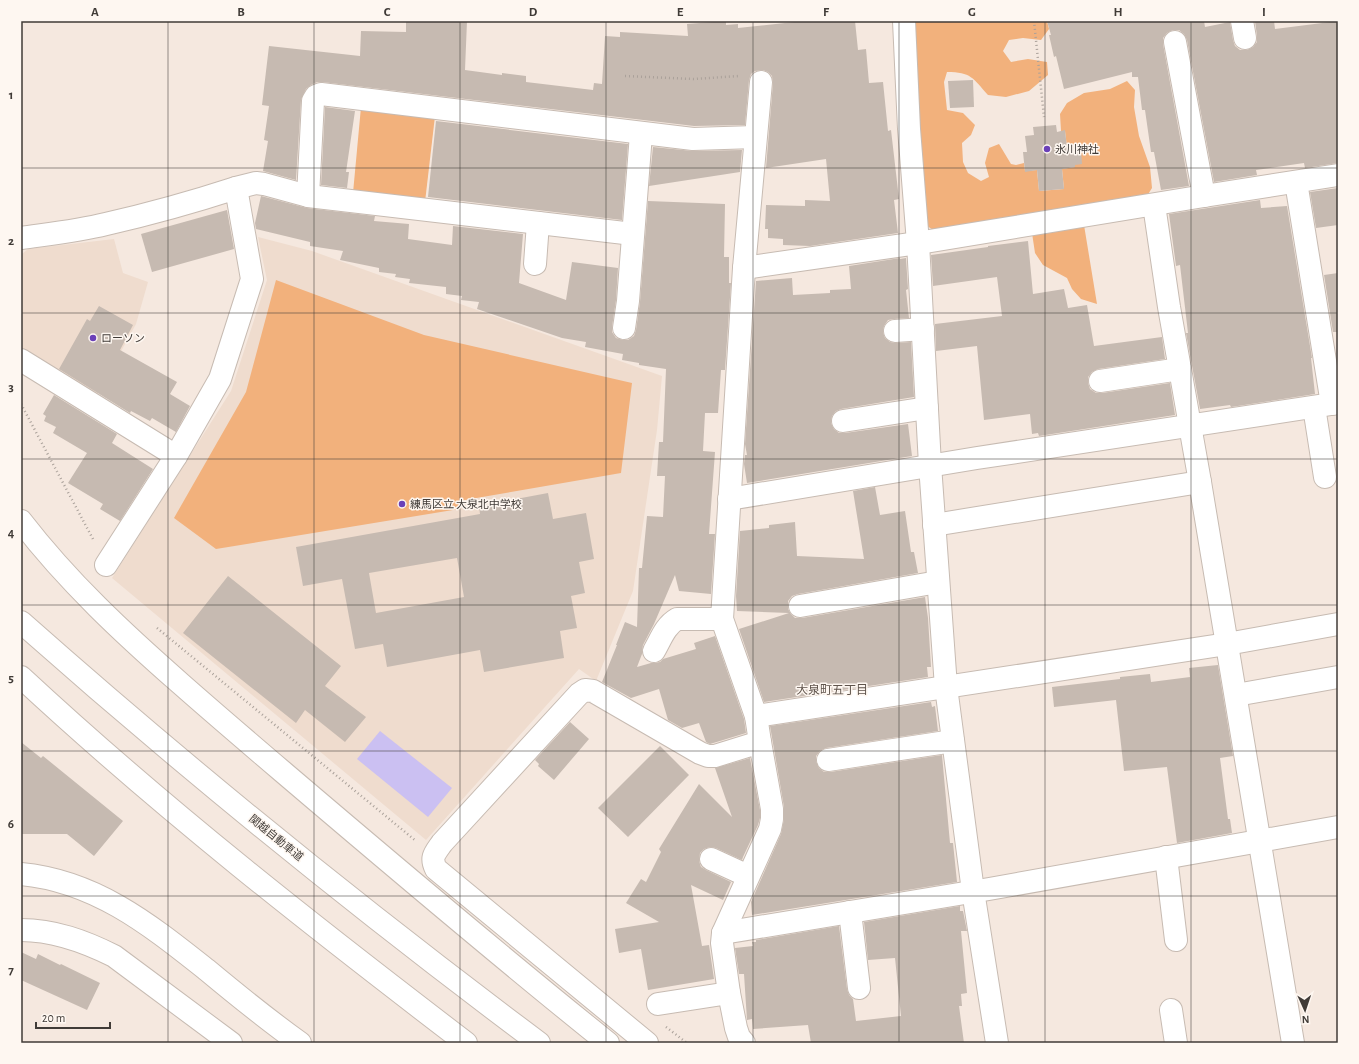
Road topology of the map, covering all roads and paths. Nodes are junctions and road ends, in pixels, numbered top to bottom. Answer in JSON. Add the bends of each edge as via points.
{"nodes":[{"id":1,"x":904,"y":21,"type":"edge"},
{"id":2,"x":1034,"y":21,"type":"edge"},
{"id":3,"x":1175,"y":42,"type":"dead end"},
{"id":4,"x":625,"y":76,"type":"dead end"},
{"id":5,"x":741,"y":76,"type":"dead end"},
{"id":6,"x":761,"y":82,"type":"dead end"},
{"id":7,"x":1044,"y":117,"type":"dead end"},
{"id":8,"x":642,"y":134,"type":"junction"},
{"id":9,"x":755,"y":137,"type":"junction"},
{"id":10,"x":1338,"y":175,"type":"edge"},
{"id":11,"x":1296,"y":182,"type":"junction"},
{"id":12,"x":236,"y":188,"type":"junction"},
{"id":13,"x":308,"y":196,"type":"junction"},
{"id":14,"x":1204,"y":196,"type":"junction"},
{"id":15,"x":1154,"y":205,"type":"junction"},
{"id":16,"x":538,"y":223,"type":"junction"},
{"id":17,"x":633,"y":234,"type":"junction"},
{"id":18,"x":21,"y":238,"type":"edge"},
{"id":19,"x":918,"y":243,"type":"junction"},
{"id":20,"x":535,"y":264,"type":"dead end"},
{"id":21,"x":744,"y":268,"type":"junction"},
{"id":22,"x":624,"y":328,"type":"dead end"},
{"id":23,"x":923,"y":329,"type":"junction"},
{"id":24,"x":895,"y":331,"type":"dead end"},
{"id":25,"x":21,"y":360,"type":"edge"},
{"id":26,"x":1180,"y":369,"type":"junction"},
{"id":27,"x":1100,"y":381,"type":"dead end"},
{"id":28,"x":21,"y":404,"type":"edge"},
{"id":29,"x":1328,"y":405,"type":"edge"},
{"id":30,"x":927,"y":408,"type":"junction"},
{"id":31,"x":843,"y":421,"type":"dead end"},
{"id":32,"x":1190,"y":426,"type":"junction"},
{"id":33,"x":176,"y":456,"type":"junction"},
{"id":34,"x":930,"y":466,"type":"junction"},
{"id":35,"x":1325,"y":477,"type":"dead end"},
{"id":36,"x":1200,"y":482,"type":"junction"},
{"id":37,"x":729,"y":499,"type":"junction"},
{"id":38,"x":21,"y":521,"type":"edge"},
{"id":39,"x":934,"y":525,"type":"junction"},
{"id":40,"x":96,"y":545,"type":"dead end"},
{"id":41,"x":106,"y":565,"type":"dead end"},
{"id":42,"x":938,"y":582,"type":"junction"},
{"id":43,"x":800,"y":606,"type":"dead end"},
{"id":44,"x":722,"y":619,"type":"junction"},
{"id":45,"x":21,"y":622,"type":"edge"},
{"id":46,"x":152,"y":624,"type":"dead end"},
{"id":47,"x":1338,"y":624,"type":"edge"},
{"id":48,"x":1227,"y":644,"type":"junction"},
{"id":49,"x":654,"y":651,"type":"dead end"},
{"id":50,"x":21,"y":677,"type":"edge"},
{"id":51,"x":1338,"y":677,"type":"edge"},
{"id":52,"x":946,"y":687,"type":"junction"},
{"id":53,"x":1236,"y":695,"type":"junction"},
{"id":54,"x":756,"y":716,"type":"junction"},
{"id":55,"x":953,"y":741,"type":"junction"},
{"id":56,"x":760,"y":742,"type":"junction"},
{"id":57,"x":828,"y":760,"type":"dead end"},
{"id":58,"x":1338,"y":827,"type":"edge"},
{"id":59,"x":1260,"y":841,"type":"junction"},
{"id":60,"x":434,"y":856,"type":"junction"},
{"id":61,"x":1166,"y":857,"type":"junction"},
{"id":62,"x":711,"y":859,"type":"dead end"},
{"id":63,"x":21,"y":874,"type":"edge"},
{"id":64,"x":748,"y":876,"type":"junction"},
{"id":65,"x":973,"y":891,"type":"junction"},
{"id":66,"x":850,"y":912,"type":"junction"},
{"id":67,"x":21,"y":930,"type":"edge"},
{"id":68,"x":723,"y":933,"type":"junction"},
{"id":69,"x":1176,"y":940,"type":"dead end"},
{"id":70,"x":859,"y":988,"type":"dead end"},
{"id":71,"x":729,"y":993,"type":"junction"},
{"id":72,"x":1171,"y":1010,"type":"dead end"},
{"id":73,"x":660,"y":1014,"type":"joint"},
{"id":74,"x":231,"y":1043,"type":"edge"},
{"id":75,"x":300,"y":1043,"type":"edge"},
{"id":76,"x":466,"y":1043,"type":"edge"},
{"id":77,"x":539,"y":1043,"type":"edge"},
{"id":78,"x":608,"y":1043,"type":"edge"},
{"id":79,"x":647,"y":1043,"type":"edge"},
{"id":80,"x":687,"y":1043,"type":"edge"},
{"id":81,"x":744,"y":1043,"type":"edge"},
{"id":82,"x":997,"y":1043,"type":"edge"},
{"id":83,"x":1176,"y":1043,"type":"edge"},
{"id":84,"x":1293,"y":1043,"type":"edge"}],
"edges":[{"from":1,"to":19,"type":"main road"},
{"from":2,"to":7,"type":"path"},
{"from":3,"to":14,"type":"main road"},
{"from":4,"to":5,"type":"path","via":[[686,79]]},
{"from":6,"to":9,"type":"main road"},
{"from":8,"to":9,"type":"main road","via":[[693,139]]},
{"from":8,"to":13,"type":"main road","via":[[321,94],[313,101]]},
{"from":8,"to":17,"type":"main road"},
{"from":9,"to":21,"type":"main road"},
{"from":10,"to":11,"type":"main road"},
{"from":11,"to":14,"type":"main road"},
{"from":11,"to":29,"type":"main road"},
{"from":12,"to":13,"type":"main road","via":[[256,183]]},
{"from":12,"to":18,"type":"main road","via":[[105,225]]},
{"from":12,"to":33,"type":"main road","via":[[252,279],[220,379]]},
{"from":13,"to":16,"type":"main road"},
{"from":14,"to":15,"type":"main road"},
{"from":15,"to":19,"type":"main road"},
{"from":15,"to":26,"type":"main road"},
{"from":16,"to":17,"type":"main road"},
{"from":16,"to":20,"type":"main road"},
{"from":17,"to":22,"type":"main road"},
{"from":19,"to":21,"type":"main road"},
{"from":19,"to":23,"type":"main road"},
{"from":21,"to":37,"type":"main road"},
{"from":23,"to":24,"type":"main road"},
{"from":23,"to":30,"type":"main road"},
{"from":25,"to":33,"type":"main road"},
{"from":26,"to":27,"type":"main road"},
{"from":26,"to":32,"type":"main road"},
{"from":28,"to":40,"type":"path"},
{"from":29,"to":32,"type":"main road"},
{"from":29,"to":35,"type":"main road"},
{"from":30,"to":31,"type":"main road"},
{"from":30,"to":34,"type":"main road"},
{"from":32,"to":34,"type":"main road"},
{"from":32,"to":36,"type":"main road"},
{"from":33,"to":41,"type":"main road"},
{"from":34,"to":37,"type":"main road"},
{"from":34,"to":39,"type":"main road"},
{"from":36,"to":39,"type":"main road"},
{"from":36,"to":48,"type":"main road"},
{"from":37,"to":44,"type":"main road"},
{"from":38,"to":78,"type":"main road","via":[[71,580],[157,663],[415,885]]},
{"from":39,"to":42,"type":"main road"},
{"from":42,"to":43,"type":"main road"},
{"from":42,"to":52,"type":"main road"},
{"from":44,"to":49,"type":"main road","via":[[677,620],[666,629]]},
{"from":44,"to":54,"type":"main road"},
{"from":45,"to":77,"type":"main road","name":"関越自動車道","via":[[222,795],[391,930]]},
{"from":46,"to":60,"type":"path"},
{"from":47,"to":48,"type":"main road"},
{"from":48,"to":52,"type":"main road"},
{"from":48,"to":53,"type":"main road"},
{"from":50,"to":76,"type":"main road","via":[[189,824],[352,956]]},
{"from":51,"to":53,"type":"main road"},
{"from":52,"to":54,"type":"main road"},
{"from":52,"to":55,"type":"main road"},
{"from":53,"to":59,"type":"main road"},
{"from":54,"to":56,"type":"main road"},
{"from":55,"to":57,"type":"main road"},
{"from":55,"to":65,"type":"main road"},
{"from":56,"to":60,"type":"main road","via":[[708,756],[592,691],[585,690],[442,843]]},
{"from":56,"to":64,"type":"main road","via":[[772,819],[770,829]]},
{"from":58,"to":59,"type":"main road"},
{"from":59,"to":61,"type":"main road"},
{"from":59,"to":84,"type":"main road"},
{"from":60,"to":79,"type":"main road","via":[[433,863],[436,869]]},
{"from":61,"to":65,"type":"main road"},
{"from":61,"to":69,"type":"main road"},
{"from":62,"to":64,"type":"main road"},
{"from":63,"to":75,"type":"main road","via":[[60,881],[115,903],[171,941]]},
{"from":64,"to":68,"type":"main road"},
{"from":65,"to":66,"type":"main road"},
{"from":65,"to":82,"type":"main road"},
{"from":66,"to":68,"type":"main road"},
{"from":66,"to":70,"type":"main road"},
{"from":67,"to":74,"type":"main road","via":[[37,930],[96,946],[114,956]]},
{"from":68,"to":71,"type":"main road"},
{"from":71,"to":73,"type":"main road"},
{"from":71,"to":81,"type":"main road","via":[[736,1028]]},
{"from":72,"to":83,"type":"main road"},
{"from":73,"to":80,"type":"path"}]}
